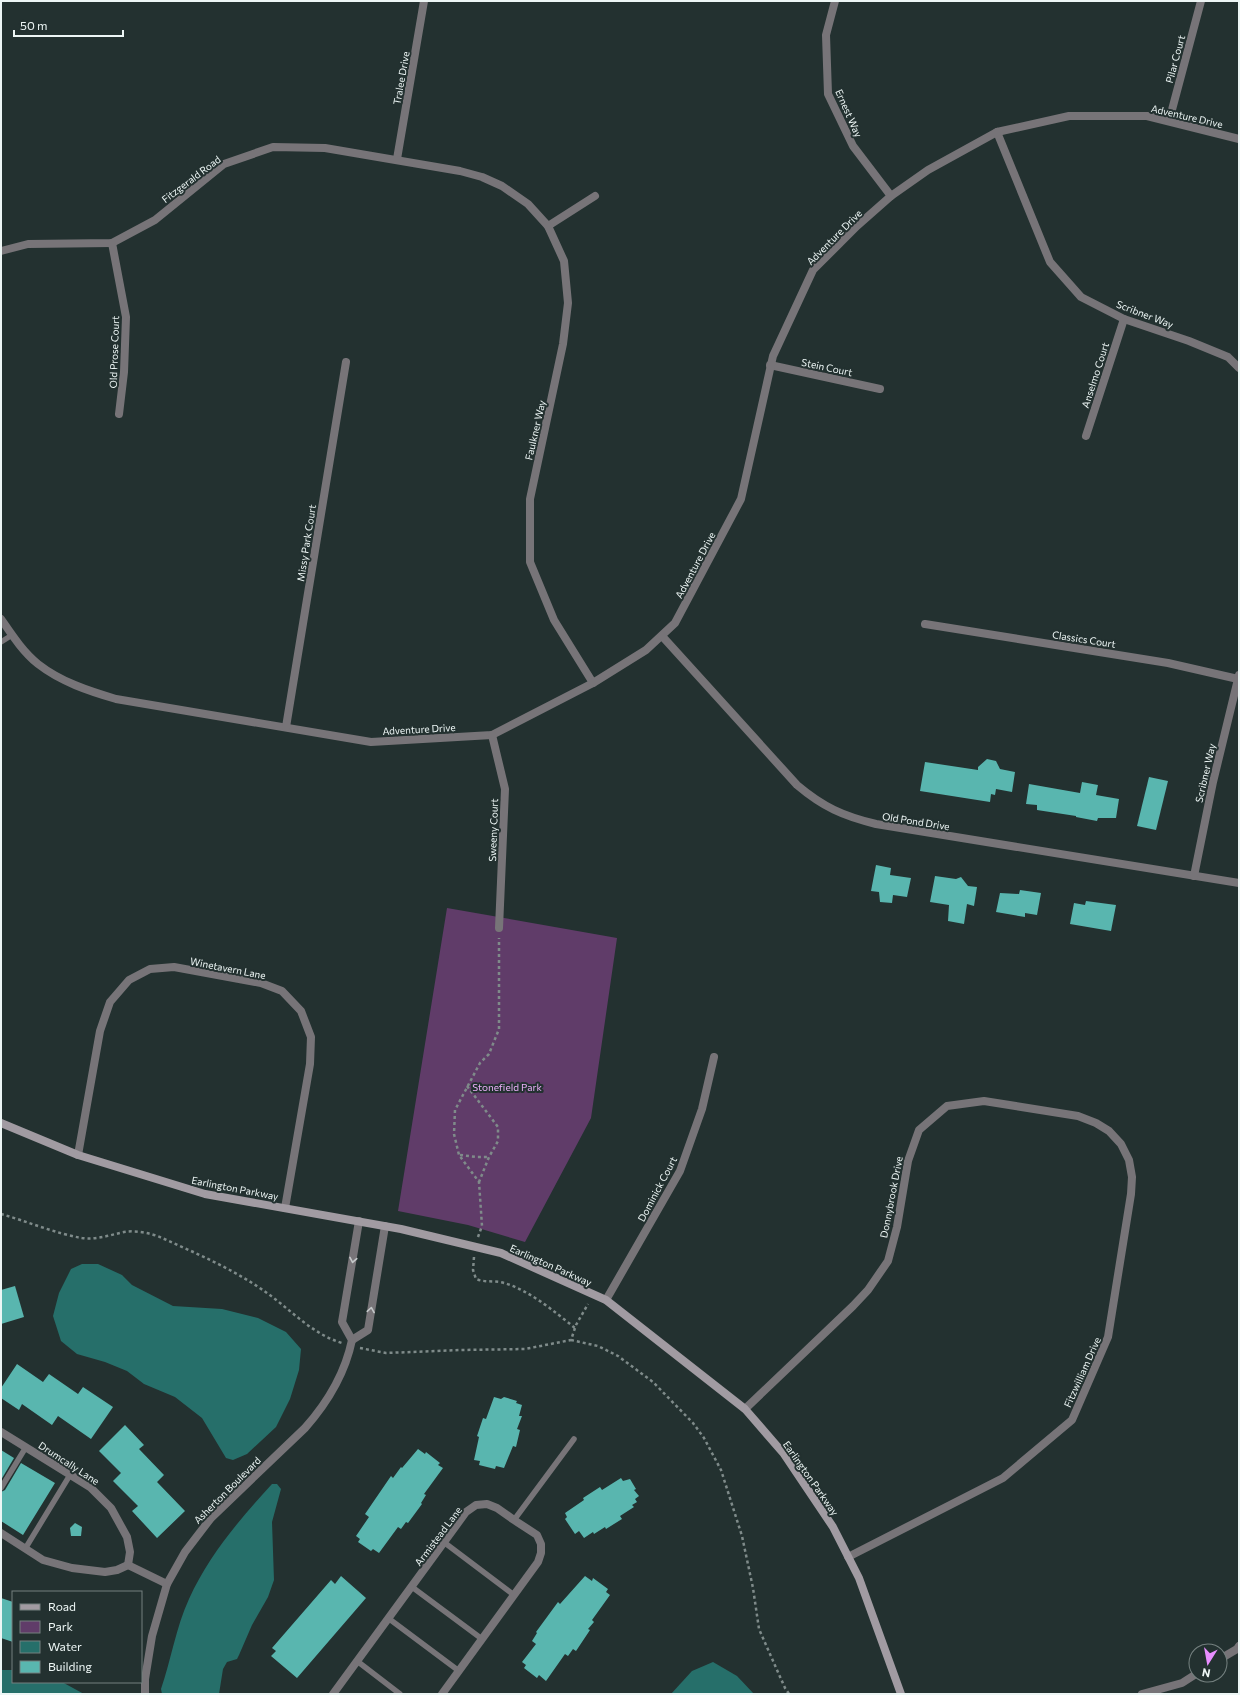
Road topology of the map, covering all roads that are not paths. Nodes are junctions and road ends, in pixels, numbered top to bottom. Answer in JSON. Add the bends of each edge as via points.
{"nodes":[{"id":1,"x":424,"y":1,"type":"edge"},
{"id":2,"x":835,"y":1,"type":"edge"},
{"id":3,"x":1201,"y":1,"type":"edge"},
{"id":4,"x":1169,"y":121,"type":"junction"},
{"id":5,"x":997,"y":132,"type":"junction"},
{"id":6,"x":1239,"y":139,"type":"edge"},
{"id":7,"x":397,"y":159,"type":"junction"},
{"id":8,"x":595,"y":196,"type":"dead end"},
{"id":9,"x":892,"y":196,"type":"junction"},
{"id":10,"x":548,"y":226,"type":"junction"},
{"id":11,"x":112,"y":243,"type":"junction"},
{"id":12,"x":1,"y":251,"type":"edge"},
{"id":13,"x":1124,"y":319,"type":"junction"},
{"id":14,"x":346,"y":362,"type":"dead end"},
{"id":15,"x":770,"y":365,"type":"junction"},
{"id":16,"x":1239,"y":368,"type":"edge"},
{"id":17,"x":880,"y":389,"type":"dead end"},
{"id":18,"x":120,"y":414,"type":"dead end"},
{"id":19,"x":1086,"y":436,"type":"dead end"},
{"id":20,"x":1,"y":619,"type":"edge"},
{"id":21,"x":925,"y":624,"type":"dead end"},
{"id":22,"x":12,"y":635,"type":"junction"},
{"id":23,"x":662,"y":636,"type":"junction"},
{"id":24,"x":1,"y":642,"type":"edge"},
{"id":25,"x":1238,"y":677,"type":"edge"},
{"id":26,"x":593,"y":683,"type":"junction"},
{"id":27,"x":286,"y":727,"type":"junction"},
{"id":28,"x":492,"y":735,"type":"junction"},
{"id":29,"x":1194,"y":876,"type":"junction"},
{"id":30,"x":1239,"y":883,"type":"edge"},
{"id":31,"x":500,"y":928,"type":"road end"},
{"id":32,"x":714,"y":1057,"type":"dead end"},
{"id":33,"x":1,"y":1123,"type":"edge"},
{"id":34,"x":1121,"y":1144,"type":"joint"},
{"id":35,"x":78,"y":1155,"type":"junction"},
{"id":36,"x":285,"y":1208,"type":"junction"},
{"id":37,"x":359,"y":1221,"type":"junction"},
{"id":38,"x":385,"y":1226,"type":"junction"},
{"id":39,"x":606,"y":1300,"type":"junction"},
{"id":40,"x":351,"y":1343,"type":"junction"},
{"id":41,"x":746,"y":1409,"type":"junction"},
{"id":42,"x":1,"y":1432,"type":"edge"},
{"id":43,"x":574,"y":1439,"type":"dead end"},
{"id":44,"x":26,"y":1447,"type":"junction"},
{"id":45,"x":70,"y":1475,"type":"junction"},
{"id":46,"x":1,"y":1488,"type":"edge"},
{"id":47,"x":514,"y":1520,"type":"junction"},
{"id":48,"x":1,"y":1533,"type":"edge"},
{"id":49,"x":445,"y":1543,"type":"junction"},
{"id":50,"x":25,"y":1549,"type":"junction"},
{"id":51,"x":848,"y":1557,"type":"junction"},
{"id":52,"x":128,"y":1565,"type":"junction"},
{"id":53,"x":167,"y":1584,"type":"junction"},
{"id":54,"x":412,"y":1586,"type":"junction"},
{"id":55,"x":514,"y":1595,"type":"junction"},
{"id":56,"x":388,"y":1618,"type":"junction"},
{"id":57,"x":482,"y":1639,"type":"junction"},
{"id":58,"x":1239,"y":1646,"type":"edge"},
{"id":59,"x":1228,"y":1654,"type":"edge"},
{"id":60,"x":357,"y":1661,"type":"junction"},
{"id":61,"x":459,"y":1671,"type":"junction"},
{"id":62,"x":1188,"y":1679,"type":"edge"},
{"id":63,"x":145,"y":1694,"type":"edge"},
{"id":64,"x":333,"y":1694,"type":"edge"},
{"id":65,"x":400,"y":1694,"type":"edge"},
{"id":66,"x":442,"y":1694,"type":"edge"},
{"id":67,"x":901,"y":1694,"type":"edge"},
{"id":68,"x":1142,"y":1694,"type":"edge"}],
"edges":[{"from":1,"to":7,"type":"street","name":"Tralee Drive"},
{"from":2,"to":9,"type":"street","name":"Ernest Way","via":[[826,36],[828,94],[853,146]]},
{"from":3,"to":4,"type":"street","name":"Pilar Court"},
{"from":4,"to":5,"type":"street","name":"Adventure Drive","via":[[1147,116],[1069,116]]},
{"from":4,"to":6,"type":"street","name":"Adventure Drive"},
{"from":5,"to":9,"type":"street","name":"Adventure Drive","via":[[928,170]]},
{"from":5,"to":13,"type":"street","name":"Scribner Way","via":[[1050,262],[1082,297]]},
{"from":7,"to":10,"type":"street","name":"Fitzgerald Road","via":[[460,171],[496,183],[528,204]]},
{"from":7,"to":11,"type":"street","name":"Fitzgerald Road","via":[[325,148],[273,147],[224,164],[154,220]]},
{"from":8,"to":10,"type":"street"},
{"from":9,"to":15,"type":"street","name":"Adventure Drive","via":[[857,226],[813,270]]},
{"from":10,"to":26,"type":"street","name":"Faulkner Way","via":[[564,261],[568,303],[563,344],[530,498],[530,562],[554,620]]},
{"from":11,"to":12,"type":"street","name":"Fitzgerald Road","via":[[28,244]]},
{"from":11,"to":18,"type":"street","name":"Old Prose Court","via":[[126,317]]},
{"from":13,"to":16,"type":"street","name":"Scribner Way","via":[[1228,357]]},
{"from":13,"to":19,"type":"street","name":"Anselmo Court"},
{"from":14,"to":27,"type":"street","name":"Missy Park Court"},
{"from":15,"to":17,"type":"street","name":"Stein Court"},
{"from":15,"to":23,"type":"street","name":"Adventure Drive","via":[[741,499],[675,623]]},
{"from":20,"to":22,"type":"street","name":"Adventure Drive"},
{"from":21,"to":25,"type":"street","name":"Classics Court","via":[[1168,663]]},
{"from":22,"to":24,"type":"lane"},
{"from":22,"to":27,"type":"street","name":"Adventure Drive","via":[[38,664],[61,679],[88,690],[116,699]]},
{"from":23,"to":26,"type":"street","name":"Adventure Drive","via":[[646,650]]},
{"from":23,"to":29,"type":"street","name":"Old Pond Drive","via":[[797,785],[833,810],[876,824]]},
{"from":25,"to":29,"type":"street","name":"Scribner Way"},
{"from":26,"to":28,"type":"street","name":"Adventure Drive"},
{"from":27,"to":28,"type":"street","name":"Adventure Drive","via":[[371,742]]},
{"from":28,"to":31,"type":"street","name":"Sweeny Court","via":[[505,788]]},
{"from":29,"to":30,"type":"street","name":"Old Pond Drive"},
{"from":32,"to":39,"type":"street","name":"Dominick Court","via":[[702,1109],[680,1171]]},
{"from":33,"to":35,"type":"street","name":"Earlington Parkway"},
{"from":34,"to":41,"type":"street","name":"Donnybrook Drive","via":[[1109,1131],[1078,1116],[984,1101],[947,1106],[920,1130],[912,1148],[888,1261],[854,1306]]},
{"from":34,"to":51,"type":"street","name":"Fitzwilliam Drive","via":[[1129,1160],[1131,1194],[1108,1337],[1072,1420],[1003,1478]]},
{"from":35,"to":36,"type":"street","name":"Earlington Parkway","via":[[205,1194]]},
{"from":35,"to":36,"type":"street","name":"Winetavern Lane","via":[[100,1031],[110,1002],[130,980],[150,969],[174,967],[261,983],[282,991],[301,1011],[311,1037],[310,1064]]},
{"from":36,"to":37,"type":"street","name":"Earlington Parkway"},
{"from":37,"to":38,"type":"street","name":"Earlington Parkway"},
{"from":37,"to":40,"type":"street","one_way":true,"via":[[342,1322]]},
{"from":38,"to":39,"type":"street","name":"Earlington Parkway","via":[[501,1254]]},
{"from":40,"to":38,"type":"street","one_way":true,"via":[[368,1330]]},
{"from":39,"to":41,"type":"street","name":"Earlington Parkway"},
{"from":40,"to":53,"type":"street","name":"Asherton Boulevard","via":[[345,1366],[334,1389],[316,1415],[306,1428],[211,1518],[185,1552]]},
{"from":41,"to":51,"type":"street","name":"Earlington Parkway","via":[[788,1461],[834,1526]]},
{"from":42,"to":44,"type":"street","name":"Drumcally Lane"},
{"from":43,"to":47,"type":"lane"},
{"from":44,"to":45,"type":"street","name":"Drumcally Lane"},
{"from":44,"to":46,"type":"lane"},
{"from":45,"to":50,"type":"lane"},
{"from":45,"to":52,"type":"street","name":"Drumcally Lane","via":[[90,1487],[111,1508],[127,1537],[130,1552]]},
{"from":47,"to":49,"type":"street","name":"Armistead Lane","via":[[487,1504],[476,1505],[466,1512]]},
{"from":47,"to":55,"type":"street","name":"Armistead Lane","via":[[537,1535],[541,1553],[538,1562]]},
{"from":48,"to":50,"type":"street"},
{"from":49,"to":54,"type":"street","name":"Armistead Lane"},
{"from":49,"to":55,"type":"lane"},
{"from":50,"to":52,"type":"street","via":[[43,1560],[72,1568],[105,1572]]},
{"from":51,"to":67,"type":"street","name":"Earlington Parkway","via":[[859,1578]]},
{"from":52,"to":53,"type":"street"},
{"from":53,"to":63,"type":"street","name":"Asherton Boulevard","via":[[152,1636]]},
{"from":54,"to":56,"type":"street","name":"Armistead Lane"},
{"from":54,"to":57,"type":"lane"},
{"from":55,"to":57,"type":"street","name":"Armistead Lane"},
{"from":56,"to":60,"type":"street","name":"Armistead Lane"},
{"from":56,"to":61,"type":"lane"},
{"from":57,"to":61,"type":"street","name":"Armistead Lane"},
{"from":58,"to":59,"type":"street"},
{"from":60,"to":64,"type":"street","name":"Armistead Lane"},
{"from":60,"to":65,"type":"lane"},
{"from":61,"to":66,"type":"street","name":"Armistead Lane"},
{"from":62,"to":68,"type":"street"}]}
